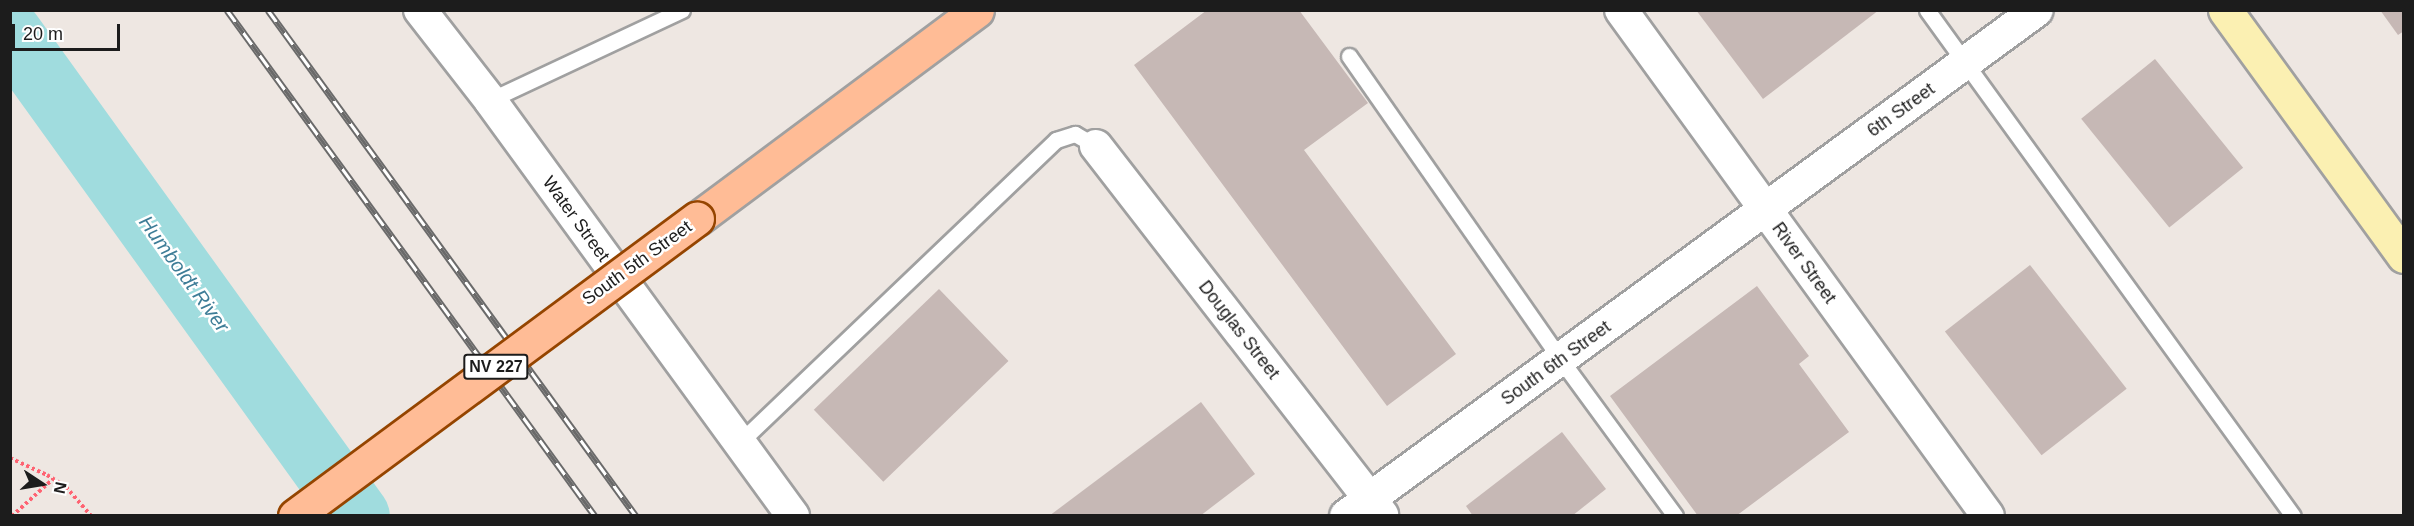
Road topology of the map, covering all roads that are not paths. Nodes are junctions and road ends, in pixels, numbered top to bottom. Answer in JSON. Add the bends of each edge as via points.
{"nodes":[{"id":1,"x":420,"y":10,"type":"edge"},
{"id":2,"x":682,"y":10,"type":"edge"},
{"id":3,"x":977,"y":10,"type":"edge"},
{"id":4,"x":1621,"y":10,"type":"edge"},
{"id":5,"x":1926,"y":10,"type":"edge"},
{"id":6,"x":2037,"y":10,"type":"edge"},
{"id":7,"x":2225,"y":10,"type":"edge"},
{"id":8,"x":1349,"y":56,"type":"dead end"},
{"id":9,"x":1966,"y":62,"type":"junction"},
{"id":10,"x":490,"y":99,"type":"junction"},
{"id":11,"x":1096,"y":146,"type":"joint"},
{"id":12,"x":1765,"y":209,"type":"junction"},
{"id":13,"x":2403,"y":256,"type":"edge"},
{"id":14,"x":1561,"y":360,"type":"junction"},
{"id":15,"x":740,"y":443,"type":"junction"},
{"id":16,"x":1366,"y":510,"type":"edge"},
{"id":17,"x":295,"y":516,"type":"edge"},
{"id":18,"x":793,"y":516,"type":"edge"},
{"id":19,"x":1675,"y":516,"type":"edge"},
{"id":20,"x":1988,"y":516,"type":"edge"},
{"id":21,"x":2293,"y":516,"type":"edge"}],
"edges":[{"from":1,"to":10,"type":"street","name":"Water Street"},
{"from":2,"to":10,"type":"lane"},
{"from":3,"to":17,"type":"main road","name":"South 5th Street","number":"NV 227","bridge":true},
{"from":4,"to":12,"type":"street","name":"River Street"},
{"from":5,"to":9,"type":"lane"},
{"from":6,"to":9,"type":"street","name":"6th Street"},
{"from":7,"to":13,"type":"street"},
{"from":8,"to":14,"type":"lane"},
{"from":9,"to":12,"type":"street","name":"6th Street"},
{"from":9,"to":21,"type":"lane"},
{"from":10,"to":15,"type":"street","name":"Water Street"},
{"from":11,"to":15,"type":"lane","via":[[1075,134],[1056,140]]},
{"from":11,"to":16,"type":"street","name":"Douglas Street"},
{"from":12,"to":14,"type":"street","name":"South 6th Street"},
{"from":12,"to":20,"type":"street","name":"River Street"},
{"from":14,"to":16,"type":"street","name":"South 6th Street"},
{"from":14,"to":19,"type":"lane"},
{"from":15,"to":18,"type":"street","name":"Water Street"}]}
